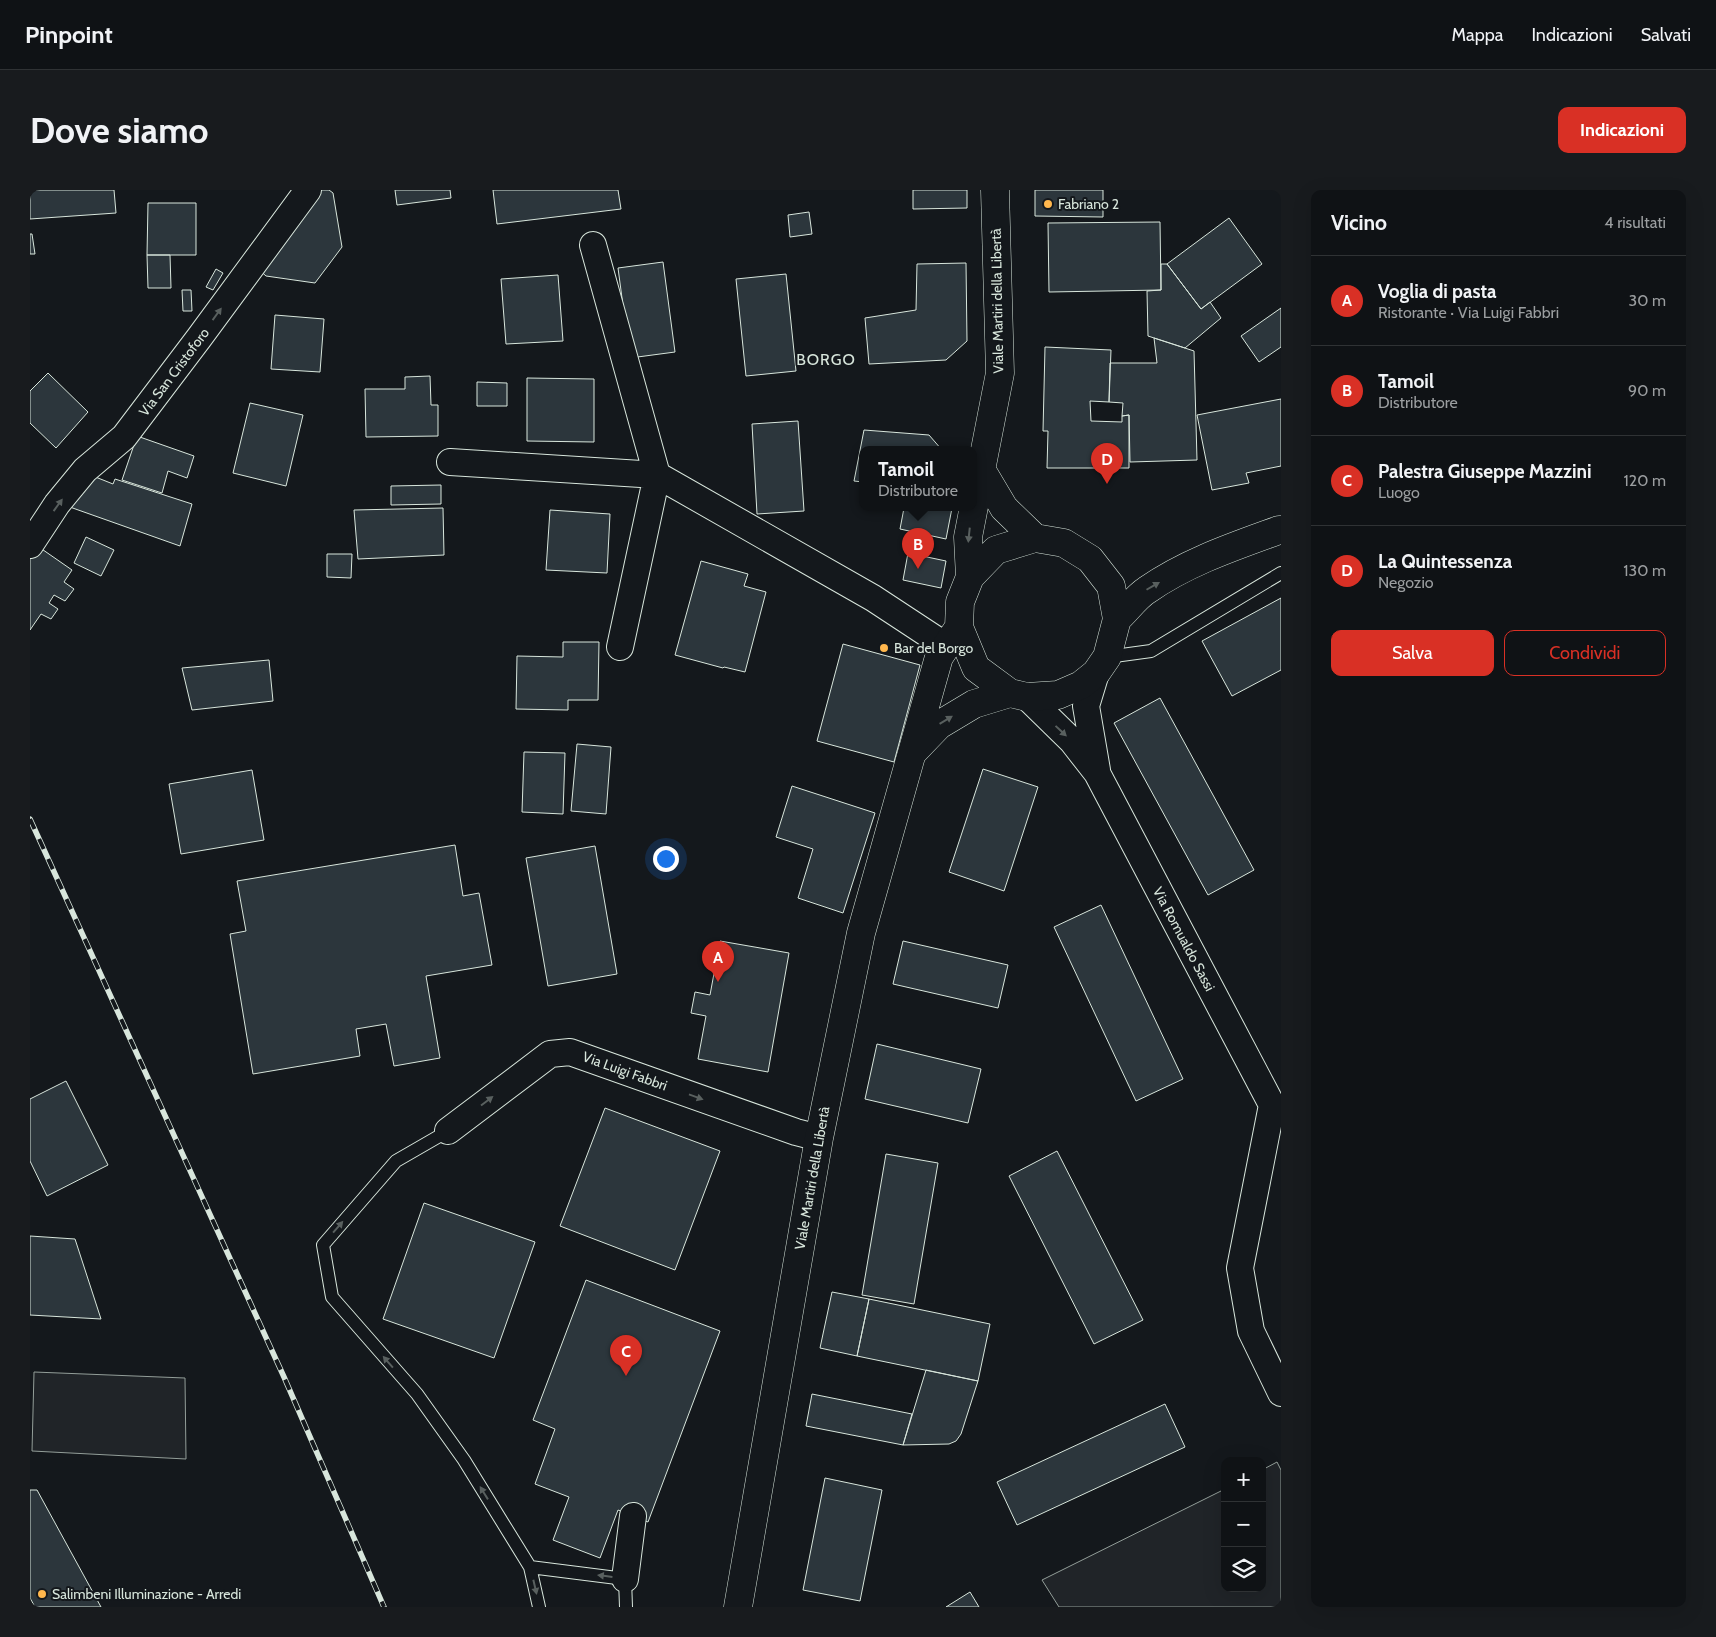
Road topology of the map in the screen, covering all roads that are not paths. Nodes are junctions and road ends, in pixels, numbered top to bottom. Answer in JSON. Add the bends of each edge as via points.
{"nodes":[{"id":1,"x":308,"y":190,"type":"edge"},
{"id":2,"x":995,"y":190,"type":"edge"},
{"id":3,"x":593,"y":245,"type":"dead end"},
{"id":4,"x":450,"y":462,"type":"dead end"},
{"id":5,"x":982,"y":471,"type":"junction"},
{"id":6,"x":657,"y":474,"type":"junction"},
{"id":7,"x":977,"y":495,"type":"edge"},
{"id":8,"x":974,"y":511,"type":"edge"},
{"id":9,"x":1279,"y":530,"type":"dead end"},
{"id":10,"x":1035,"y":538,"type":"junction"},
{"id":11,"x":30,"y":545,"type":"edge"},
{"id":12,"x":1281,"y":573,"type":"edge"},
{"id":13,"x":970,"y":577,"type":"junction"},
{"id":14,"x":1117,"y":620,"type":"junction"},
{"id":15,"x":952,"y":636,"type":"junction"},
{"id":16,"x":620,"y":647,"type":"dead end"},
{"id":17,"x":1102,"y":665,"type":"junction"},
{"id":18,"x":1019,"y":695,"type":"junction"},
{"id":19,"x":912,"y":754,"type":"junction"},
{"id":20,"x":1097,"y":773,"type":"junction"},
{"id":21,"x":1278,"y":1108,"type":"edge"},
{"id":22,"x":448,"y":1131,"type":"joint"},
{"id":23,"x":819,"y":1138,"type":"junction"},
{"id":24,"x":1281,"y":1393,"type":"edge"},
{"id":25,"x":634,"y":1516,"type":"dead end"},
{"id":26,"x":530,"y":1567,"type":"junction"},
{"id":27,"x":625,"y":1579,"type":"junction"},
{"id":28,"x":539,"y":1607,"type":"edge"},
{"id":29,"x":626,"y":1607,"type":"edge"},
{"id":30,"x":738,"y":1607,"type":"edge"}],
"edges":[{"from":11,"to":1,"type":"street","name":"Via San Cristoforo","one_way":true,"via":[[85,470],[124,437]]},
{"from":2,"to":5,"type":"main road","name":"Viale Martiri della Libertà","via":[[1000,373]]},
{"from":3,"to":6,"type":"street"},
{"from":4,"to":6,"type":"street"},
{"from":5,"to":7,"type":"main road","name":"Viale Martiri della Libertà","one_way":true},
{"from":5,"to":10,"type":"main road","via":[[1004,508]]},
{"from":6,"to":15,"type":"street","via":[[873,598]]},
{"from":6,"to":16,"type":"street"},
{"from":8,"to":13,"type":"main road","name":"Viale Martiri della Libertà","one_way":true,"via":[[968,537]]},
{"from":14,"to":9,"type":"main road","name":"Viale Martiri della Libertà","one_way":true,"via":[[1146,590],[1224,550]]},
{"from":10,"to":13,"type":"main road","name":"Viale Martiri della Libertà","via":[[996,550]]},
{"from":10,"to":14,"type":"main road","name":"Viale Martiri della Libertà","via":[[1064,543],[1090,558],[1111,586]]},
{"from":12,"to":17,"type":"lane","via":[[1151,651]]},
{"from":13,"to":15,"type":"main road","name":"Viale Martiri della Libertà"},
{"from":14,"to":17,"type":"main road","name":"Viale Martiri della Libertà"},
{"from":15,"to":18,"type":"main road","name":"Viale Martiri della Libertà","via":[[976,668]]},
{"from":15,"to":19,"type":"main road","name":"Viale Martiri della Libertà","via":[[939,656]]},
{"from":17,"to":18,"type":"main road","name":"Viale Martiri della Libertà","via":[[1081,685],[1058,695]]},
{"from":17,"to":20,"type":"street","name":"Via Romualdo Sassi","via":[[1086,706]]},
{"from":19,"to":18,"type":"main road","name":"Viale Martiri della Libertà","one_way":true,"via":[[939,725],[974,704]]},
{"from":18,"to":20,"type":"street","name":"Via Romualdo Sassi","one_way":true,"via":[[1072,741]]},
{"from":19,"to":23,"type":"main road","name":"Viale Martiri della Libertà","via":[[861,933]]},
{"from":20,"to":21,"type":"street","name":"Via Romualdo Sassi"},
{"from":21,"to":24,"type":"street","via":[[1240,1268],[1251,1331]]},
{"from":22,"to":23,"type":"street","name":"Via Luigi Fabbri","one_way":true,"via":[[550,1054],[570,1052]]},
{"from":26,"to":22,"type":"lane","one_way":true,"via":[[464,1460],[416,1394],[332,1297],[323,1245],[396,1161]]},
{"from":23,"to":30,"type":"main road","name":"Viale Martiri della Libertà"},
{"from":25,"to":27,"type":"street"},
{"from":27,"to":26,"type":"lane","one_way":true},
{"from":26,"to":28,"type":"lane","one_way":true},
{"from":27,"to":29,"type":"lane"}]}
